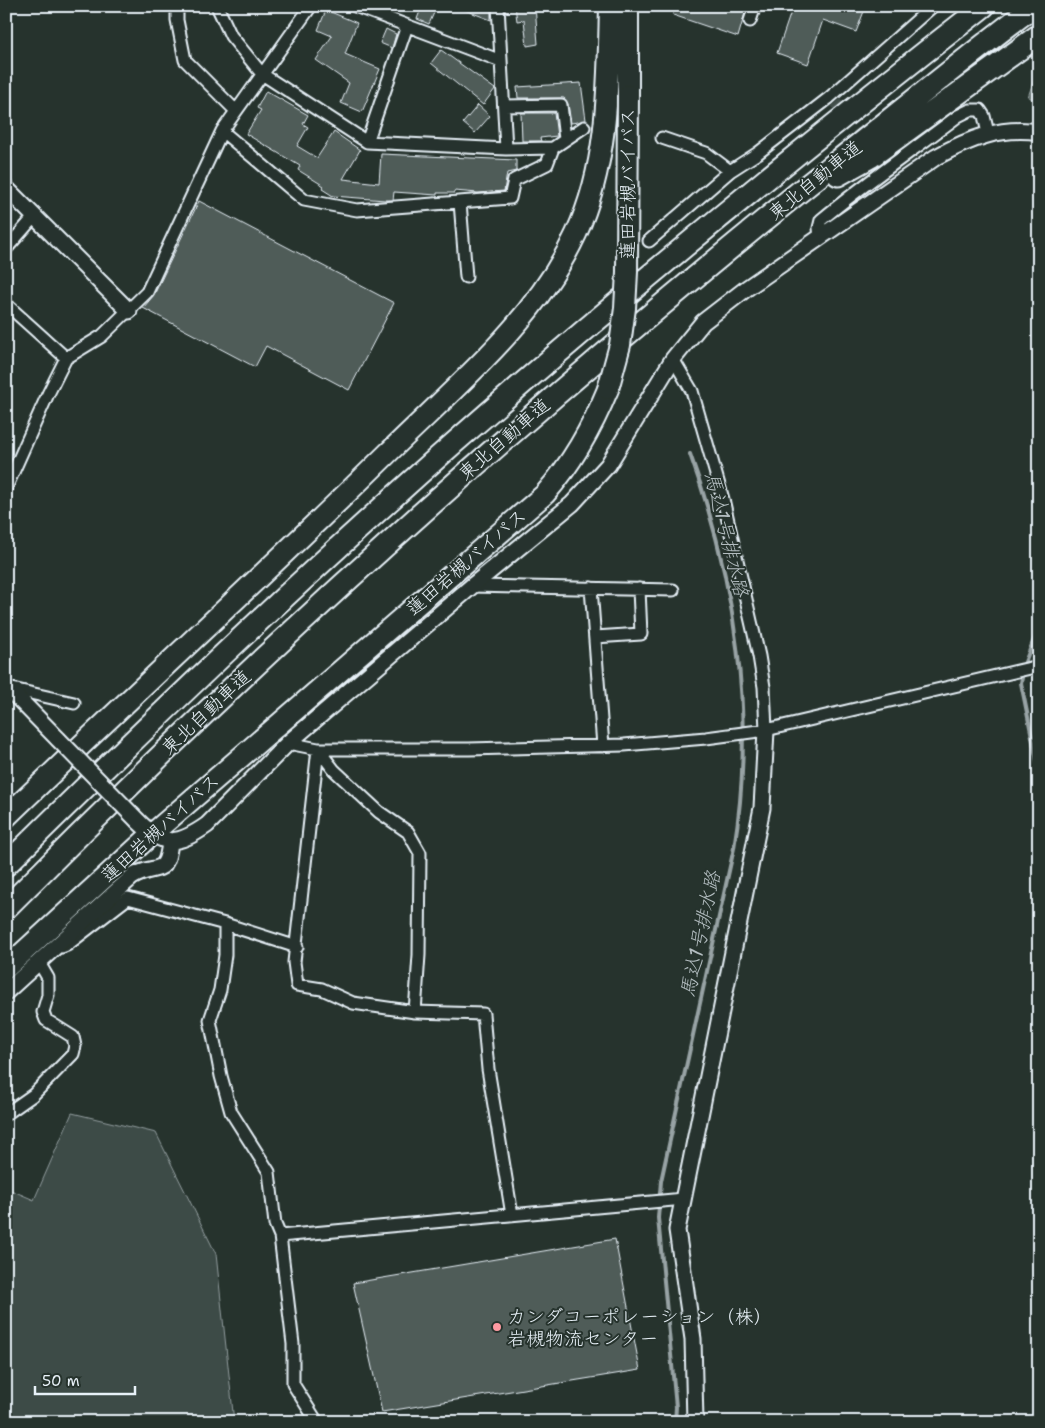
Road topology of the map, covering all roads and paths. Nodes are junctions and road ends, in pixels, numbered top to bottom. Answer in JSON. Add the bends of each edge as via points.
{"nodes":[{"id":1,"x":177,"y":6,"type":"edge"},
{"id":2,"x":216,"y":6,"type":"edge"},
{"id":3,"x":311,"y":6,"type":"edge"},
{"id":4,"x":355,"y":6,"type":"edge"},
{"id":5,"x":498,"y":6,"type":"edge"},
{"id":6,"x":610,"y":6,"type":"edge"},
{"id":7,"x":628,"y":6,"type":"edge"},
{"id":8,"x":755,"y":6,"type":"edge"},
{"id":9,"x":933,"y":6,"type":"edge"},
{"id":10,"x":984,"y":6,"type":"edge"},
{"id":11,"x":1034,"y":6,"type":"edge"},
{"id":12,"x":750,"y":21,"type":"dead end"},
{"id":13,"x":407,"y":26,"type":"junction"},
{"id":14,"x":1039,"y":35,"type":"edge"},
{"id":15,"x":501,"y":61,"type":"junction"},
{"id":16,"x":262,"y":74,"type":"junction"},
{"id":17,"x":504,"y":106,"type":"junction"},
{"id":18,"x":236,"y":110,"type":"junction"},
{"id":19,"x":584,"y":127,"type":"dead end"},
{"id":20,"x":222,"y":130,"type":"junction"},
{"id":21,"x":1039,"y":132,"type":"edge"},
{"id":22,"x":988,"y":133,"type":"junction"},
{"id":23,"x":662,"y":138,"type":"dead end"},
{"id":24,"x":565,"y":140,"type":"junction"},
{"id":25,"x":367,"y":142,"type":"junction"},
{"id":26,"x":553,"y":148,"type":"junction"},
{"id":27,"x":506,"y":150,"type":"junction"},
{"id":28,"x":730,"y":171,"type":"junction"},
{"id":29,"x":6,"y":188,"type":"edge"},
{"id":30,"x":460,"y":202,"type":"junction"},
{"id":31,"x":782,"y":206,"type":"junction"},
{"id":32,"x":34,"y":217,"type":"junction"},
{"id":33,"x":820,"y":238,"type":"junction"},
{"id":34,"x":649,"y":241,"type":"dead end"},
{"id":35,"x":6,"y":249,"type":"edge"},
{"id":36,"x":466,"y":277,"type":"dead end"},
{"id":37,"x":6,"y":304,"type":"edge"},
{"id":38,"x":129,"y":311,"type":"junction"},
{"id":39,"x":66,"y":358,"type":"junction"},
{"id":40,"x":673,"y":359,"type":"junction"},
{"id":41,"x":6,"y":488,"type":"edge"},
{"id":42,"x":472,"y":586,"type":"junction"},
{"id":43,"x":591,"y":588,"type":"junction"},
{"id":44,"x":639,"y":589,"type":"junction"},
{"id":45,"x":673,"y":590,"type":"dead end"},
{"id":46,"x":595,"y":637,"type":"junction"},
{"id":47,"x":1039,"y":666,"type":"edge"},
{"id":48,"x":6,"y":688,"type":"edge"},
{"id":49,"x":74,"y":703,"type":"dead end"},
{"id":50,"x":766,"y":730,"type":"junction"},
{"id":51,"x":288,"y":743,"type":"junction"},
{"id":52,"x":603,"y":746,"type":"junction"},
{"id":53,"x":318,"y":749,"type":"junction"},
{"id":54,"x":6,"y":817,"type":"edge"},
{"id":55,"x":145,"y":827,"type":"junction"},
{"id":56,"x":170,"y":842,"type":"junction"},
{"id":57,"x":6,"y":865,"type":"edge"},
{"id":58,"x":6,"y":908,"type":"edge"},
{"id":59,"x":225,"y":924,"type":"junction"},
{"id":60,"x":297,"y":947,"type":"junction"},
{"id":61,"x":51,"y":950,"type":"junction"},
{"id":62,"x":38,"y":962,"type":"junction"},
{"id":63,"x":6,"y":968,"type":"edge"},
{"id":64,"x":6,"y":992,"type":"edge"},
{"id":65,"x":415,"y":1012,"type":"junction"},
{"id":66,"x":6,"y":1114,"type":"edge"},
{"id":67,"x":684,"y":1199,"type":"junction"},
{"id":68,"x":512,"y":1215,"type":"junction"},
{"id":69,"x":280,"y":1236,"type":"junction"},
{"id":70,"x":318,"y":1422,"type":"edge"},
{"id":71,"x":694,"y":1422,"type":"edge"}],
"edges":[{"from":1,"to":18,"type":"street","via":[[185,60]]},
{"from":2,"to":16,"type":"street","via":[[231,36]]},
{"from":3,"to":16,"type":"street"},
{"from":4,"to":13,"type":"street"},
{"from":5,"to":15,"type":"street"},
{"from":6,"to":54,"type":"highway","name":"蓮田岩槻バイパス","via":[[604,131],[588,204],[565,255],[536,300],[492,351],[357,483]]},
{"from":7,"to":55,"type":"highway","name":"蓮田岩槻バイパス","bridge":true,"via":[[626,299],[620,345],[595,422],[564,472],[545,494]]},
{"from":8,"to":12,"type":"street"},
{"from":9,"to":28,"type":"street","via":[[832,101]]},
{"from":10,"to":57,"type":"highway","name":"東北自動車道","via":[[756,187],[453,444],[203,673]]},
{"from":11,"to":31,"type":"highway","name":"東北自動車道"},
{"from":13,"to":15,"type":"street"},
{"from":13,"to":25,"type":"street"},
{"from":14,"to":31,"type":"highway","via":[[872,156]]},
{"from":15,"to":17,"type":"street"},
{"from":16,"to":18,"type":"street"},
{"from":16,"to":25,"type":"street"},
{"from":17,"to":24,"type":"street","via":[[561,105]]},
{"from":17,"to":27,"type":"street"},
{"from":18,"to":20,"type":"street"},
{"from":19,"to":24,"type":"street"},
{"from":20,"to":30,"type":"street","via":[[304,200],[357,210]]},
{"from":20,"to":38,"type":"street","via":[[147,292]]},
{"from":21,"to":22,"type":"street"},
{"from":22,"to":33,"type":"street","via":[[936,157]]},
{"from":22,"to":33,"type":"street","via":[[980,110],[970,110],[958,116],[861,186],[821,220]]},
{"from":23,"to":28,"type":"street","via":[[706,153]]},
{"from":24,"to":26,"type":"street"},
{"from":25,"to":27,"type":"street"},
{"from":26,"to":27,"type":"street"},
{"from":26,"to":30,"type":"street","via":[[547,164],[514,180],[510,198]]},
{"from":28,"to":34,"type":"street"},
{"from":29,"to":32,"type":"street"},
{"from":30,"to":36,"type":"street"},
{"from":31,"to":58,"type":"highway","name":"東北自動車道","via":[[582,371],[389,541],[128,785]]},
{"from":32,"to":35,"type":"street"},
{"from":32,"to":38,"type":"street"},
{"from":33,"to":40,"type":"street","via":[[703,322]]},
{"from":37,"to":39,"type":"street"},
{"from":38,"to":39,"type":"street","via":[[102,336]]},
{"from":39,"to":41,"type":"street"},
{"from":40,"to":42,"type":"street","via":[[608,465],[572,504]]},
{"from":40,"to":50,"type":"street","via":[[692,391],[723,499],[759,656]]},
{"from":42,"to":43,"type":"street"},
{"from":42,"to":51,"type":"street"},
{"from":43,"to":44,"type":"street"},
{"from":43,"to":46,"type":"street"},
{"from":44,"to":45,"type":"street"},
{"from":44,"to":46,"type":"street","via":[[641,634]]},
{"from":46,"to":52,"type":"street"},
{"from":47,"to":50,"type":"street"},
{"from":48,"to":49,"type":"street"},
{"from":48,"to":55,"type":"street","bridge":true},
{"from":50,"to":52,"type":"street"},
{"from":50,"to":67,"type":"street","via":[[762,808]]},
{"from":51,"to":53,"type":"street"},
{"from":51,"to":56,"type":"street","via":[[207,825],[188,837]]},
{"from":52,"to":53,"type":"street","via":[[469,750]]},
{"from":53,"to":60,"type":"street"},
{"from":53,"to":65,"type":"street","via":[[334,770],[379,812],[408,832],[420,853]]},
{"from":55,"to":56,"type":"street","via":[[160,840]]},
{"from":55,"to":63,"type":"highway","name":"蓮田岩槻バイパス"},
{"from":56,"to":61,"type":"street","via":[[165,865],[132,877]]},
{"from":59,"to":60,"type":"street"},
{"from":59,"to":61,"type":"street","via":[[128,898],[67,945]]},
{"from":59,"to":69,"type":"street","via":[[220,990],[210,1020],[231,1112],[269,1172]]},
{"from":60,"to":65,"type":"street","via":[[294,962],[297,985],[322,989],[353,1002]]},
{"from":61,"to":62,"type":"street"},
{"from":62,"to":64,"type":"street"},
{"from":62,"to":66,"type":"street","via":[[48,978],[43,1012],[46,1020],[73,1037],[75,1046],[73,1054],[33,1095]]},
{"from":65,"to":68,"type":"street","via":[[482,1014]]},
{"from":67,"to":68,"type":"street"},
{"from":67,"to":71,"type":"street","via":[[677,1230],[693,1339]]},
{"from":68,"to":69,"type":"street"},
{"from":69,"to":70,"type":"street","via":[[292,1344],[293,1384]]}]}
